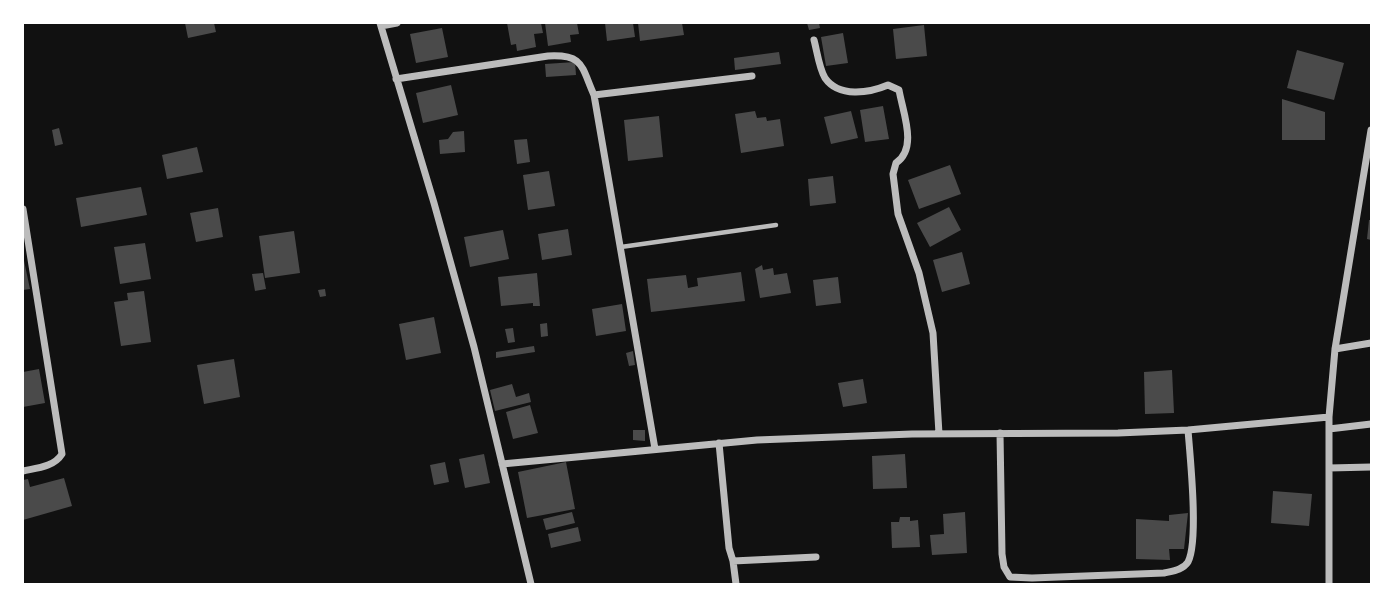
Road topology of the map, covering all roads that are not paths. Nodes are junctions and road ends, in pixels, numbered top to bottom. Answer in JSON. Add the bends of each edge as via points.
{"nodes":[{"id":1,"x":397,"y":23,"type":"edge"},
{"id":2,"x":381,"y":24,"type":"edge"},
{"id":3,"x":814,"y":40,"type":"dead end"},
{"id":4,"x":752,"y":76,"type":"dead end"},
{"id":5,"x":396,"y":79,"type":"junction"},
{"id":6,"x":594,"y":95,"type":"junction"},
{"id":7,"x":1371,"y":130,"type":"edge"},
{"id":8,"x":23,"y":209,"type":"edge"},
{"id":9,"x":776,"y":225,"type":"dead end"},
{"id":10,"x":620,"y":247,"type":"junction"},
{"id":11,"x":1371,"y":343,"type":"edge"},
{"id":12,"x":1335,"y":349,"type":"junction"},
{"id":13,"x":1329,"y":417,"type":"junction"},
{"id":14,"x":1371,"y":424,"type":"edge"},
{"id":15,"x":1329,"y":429,"type":"junction"},
{"id":16,"x":1188,"y":430,"type":"junction"},
{"id":17,"x":1000,"y":433,"type":"junction"},
{"id":18,"x":939,"y":434,"type":"junction"},
{"id":19,"x":719,"y":443,"type":"junction"},
{"id":20,"x":656,"y":449,"type":"junction"},
{"id":21,"x":502,"y":464,"type":"junction"},
{"id":22,"x":1371,"y":467,"type":"edge"},
{"id":23,"x":1329,"y":468,"type":"junction"},
{"id":24,"x":23,"y":471,"type":"edge"},
{"id":25,"x":816,"y":557,"type":"dead end"},
{"id":26,"x":733,"y":561,"type":"junction"},
{"id":27,"x":531,"y":584,"type":"edge"},
{"id":28,"x":736,"y":584,"type":"edge"},
{"id":29,"x":1329,"y":584,"type":"edge"}],
"edges":[{"from":1,"to":2,"type":"street"},
{"from":2,"to":5,"type":"street"},
{"from":3,"to":18,"type":"street","via":[[825,77],[835,87],[871,92],[888,85],[899,90],[908,143],[893,174],[898,215],[919,273],[933,333]]},
{"from":4,"to":6,"type":"street"},
{"from":5,"to":6,"type":"street","via":[[568,55],[580,62]]},
{"from":5,"to":21,"type":"street","via":[[438,216]]},
{"from":6,"to":10,"type":"street"},
{"from":7,"to":12,"type":"street"},
{"from":8,"to":24,"type":"street","via":[[62,454],[53,464]]},
{"from":9,"to":10,"type":"lane"},
{"from":10,"to":20,"type":"street"},
{"from":11,"to":12,"type":"street"},
{"from":12,"to":13,"type":"street"},
{"from":13,"to":15,"type":"street"},
{"from":13,"to":16,"type":"street"},
{"from":14,"to":15,"type":"street"},
{"from":15,"to":23,"type":"street"},
{"from":16,"to":17,"type":"street"},
{"from":16,"to":17,"type":"street","via":[[1193,513],[1191,552],[1182,568],[1164,573],[1032,578],[1010,577],[1004,567]]},
{"from":17,"to":18,"type":"street"},
{"from":18,"to":19,"type":"street"},
{"from":19,"to":20,"type":"street"},
{"from":19,"to":26,"type":"street"},
{"from":20,"to":21,"type":"street"},
{"from":21,"to":27,"type":"street"},
{"from":22,"to":23,"type":"street"},
{"from":23,"to":29,"type":"street"},
{"from":25,"to":26,"type":"street"},
{"from":26,"to":28,"type":"street"}]}
